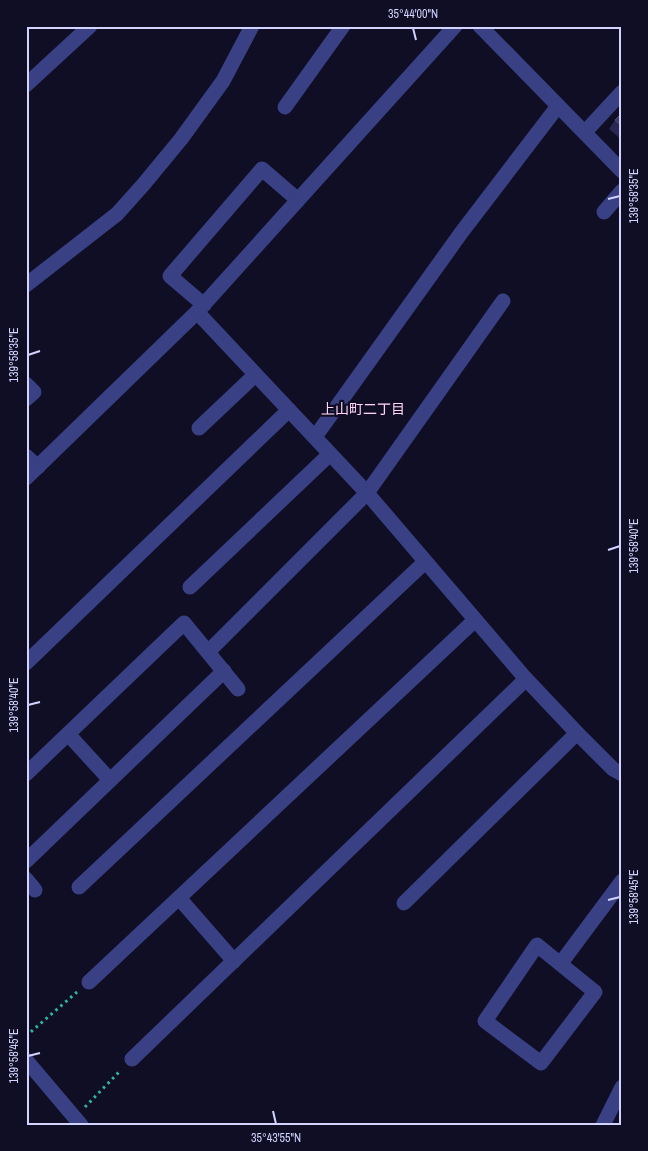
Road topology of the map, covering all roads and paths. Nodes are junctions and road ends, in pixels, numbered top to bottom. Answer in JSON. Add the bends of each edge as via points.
{"nodes":[{"id":1,"x":90,"y":26,"type":"edge"},
{"id":2,"x":252,"y":26,"type":"edge"},
{"id":3,"x":343,"y":26,"type":"edge"},
{"id":4,"x":455,"y":26,"type":"edge"},
{"id":5,"x":480,"y":26,"type":"edge"},
{"id":6,"x":26,"y":85,"type":"edge"},
{"id":7,"x":622,"y":92,"type":"edge"},
{"id":8,"x":558,"y":106,"type":"junction"},
{"id":9,"x":285,"y":108,"type":"dead end"},
{"id":10,"x":585,"y":132,"type":"junction"},
{"id":11,"x":622,"y":171,"type":"edge"},
{"id":12,"x":622,"y":191,"type":"edge"},
{"id":13,"x":298,"y":200,"type":"junction"},
{"id":14,"x":604,"y":212,"type":"dead end"},
{"id":15,"x":26,"y":285,"type":"edge"},
{"id":16,"x":503,"y":301,"type":"dead end"},
{"id":17,"x":200,"y":309,"type":"junction"},
{"id":18,"x":255,"y":375,"type":"junction"},
{"id":19,"x":26,"y":384,"type":"edge"},
{"id":20,"x":26,"y":399,"type":"edge"},
{"id":21,"x":289,"y":410,"type":"junction"},
{"id":22,"x":199,"y":428,"type":"dead end"},
{"id":23,"x":315,"y":437,"type":"junction"},
{"id":24,"x":330,"y":454,"type":"junction"},
{"id":25,"x":26,"y":456,"type":"edge"},
{"id":26,"x":38,"y":467,"type":"junction"},
{"id":27,"x":26,"y":478,"type":"edge"},
{"id":28,"x":367,"y":493,"type":"junction"},
{"id":29,"x":425,"y":562,"type":"junction"},
{"id":30,"x":190,"y":588,"type":"dead end"},
{"id":31,"x":474,"y":620,"type":"junction"},
{"id":32,"x":208,"y":652,"type":"junction"},
{"id":33,"x":26,"y":663,"type":"edge"},
{"id":34,"x":224,"y":671,"type":"junction"},
{"id":35,"x":526,"y":679,"type":"junction"},
{"id":36,"x":238,"y":689,"type":"dead end"},
{"id":37,"x":577,"y":733,"type":"junction"},
{"id":38,"x":68,"y":734,"type":"junction"},
{"id":39,"x":26,"y":774,"type":"edge"},
{"id":40,"x":622,"y":774,"type":"edge"},
{"id":41,"x":110,"y":780,"type":"junction"},
{"id":42,"x":26,"y":861,"type":"edge"},
{"id":43,"x":622,"y":881,"type":"edge"},
{"id":44,"x":79,"y":887,"type":"dead end"},
{"id":45,"x":179,"y":898,"type":"junction"},
{"id":46,"x":404,"y":903,"type":"dead end"},
{"id":47,"x":234,"y":960,"type":"junction"},
{"id":48,"x":561,"y":963,"type":"junction"},
{"id":49,"x":89,"y":982,"type":"joint"},
{"id":50,"x":26,"y":1036,"type":"edge"},
{"id":51,"x":132,"y":1059,"type":"joint"},
{"id":52,"x":26,"y":1060,"type":"edge"},
{"id":53,"x":622,"y":1087,"type":"edge"},
{"id":54,"x":78,"y":1121,"type":"edge"},
{"id":55,"x":603,"y":1125,"type":"edge"}],
"edges":[{"from":1,"to":6,"type":"street"},
{"from":2,"to":15,"type":"street","via":[[223,81],[143,185],[117,214]]},
{"from":3,"to":9,"type":"street"},
{"from":4,"to":13,"type":"street"},
{"from":5,"to":8,"type":"street"},
{"from":7,"to":10,"type":"street"},
{"from":8,"to":10,"type":"street"},
{"from":8,"to":23,"type":"street","via":[[461,232]]},
{"from":10,"to":11,"type":"street"},
{"from":12,"to":14,"type":"street"},
{"from":13,"to":17,"type":"street"},
{"from":13,"to":17,"type":"street","via":[[262,169],[170,276]]},
{"from":16,"to":28,"type":"street"},
{"from":17,"to":18,"type":"street"},
{"from":17,"to":26,"type":"street"},
{"from":18,"to":21,"type":"street"},
{"from":18,"to":22,"type":"street"},
{"from":19,"to":20,"type":"street","via":[[34,392]]},
{"from":21,"to":23,"type":"street"},
{"from":21,"to":33,"type":"street"},
{"from":23,"to":24,"type":"street"},
{"from":24,"to":28,"type":"street"},
{"from":24,"to":30,"type":"street"},
{"from":25,"to":26,"type":"street"},
{"from":26,"to":27,"type":"street"},
{"from":28,"to":29,"type":"street"},
{"from":28,"to":32,"type":"street"},
{"from":29,"to":31,"type":"street"},
{"from":29,"to":44,"type":"street"},
{"from":31,"to":35,"type":"street"},
{"from":31,"to":45,"type":"street"},
{"from":32,"to":34,"type":"street"},
{"from":32,"to":38,"type":"street","via":[[184,623]]},
{"from":34,"to":36,"type":"street"},
{"from":34,"to":41,"type":"street"},
{"from":35,"to":37,"type":"street"},
{"from":35,"to":47,"type":"street"},
{"from":37,"to":40,"type":"street"},
{"from":37,"to":46,"type":"street"},
{"from":38,"to":39,"type":"street"},
{"from":38,"to":41,"type":"street"},
{"from":41,"to":42,"type":"street"},
{"from":43,"to":48,"type":"street"},
{"from":45,"to":47,"type":"street"},
{"from":45,"to":49,"type":"street"},
{"from":47,"to":51,"type":"street"},
{"from":48,"to":48,"type":"street","via":[[595,992],[541,1063],[485,1020],[537,945]]},
{"from":49,"to":50,"type":"path"},
{"from":51,"to":54,"type":"path"},
{"from":52,"to":54,"type":"street"},
{"from":53,"to":55,"type":"street"}]}
